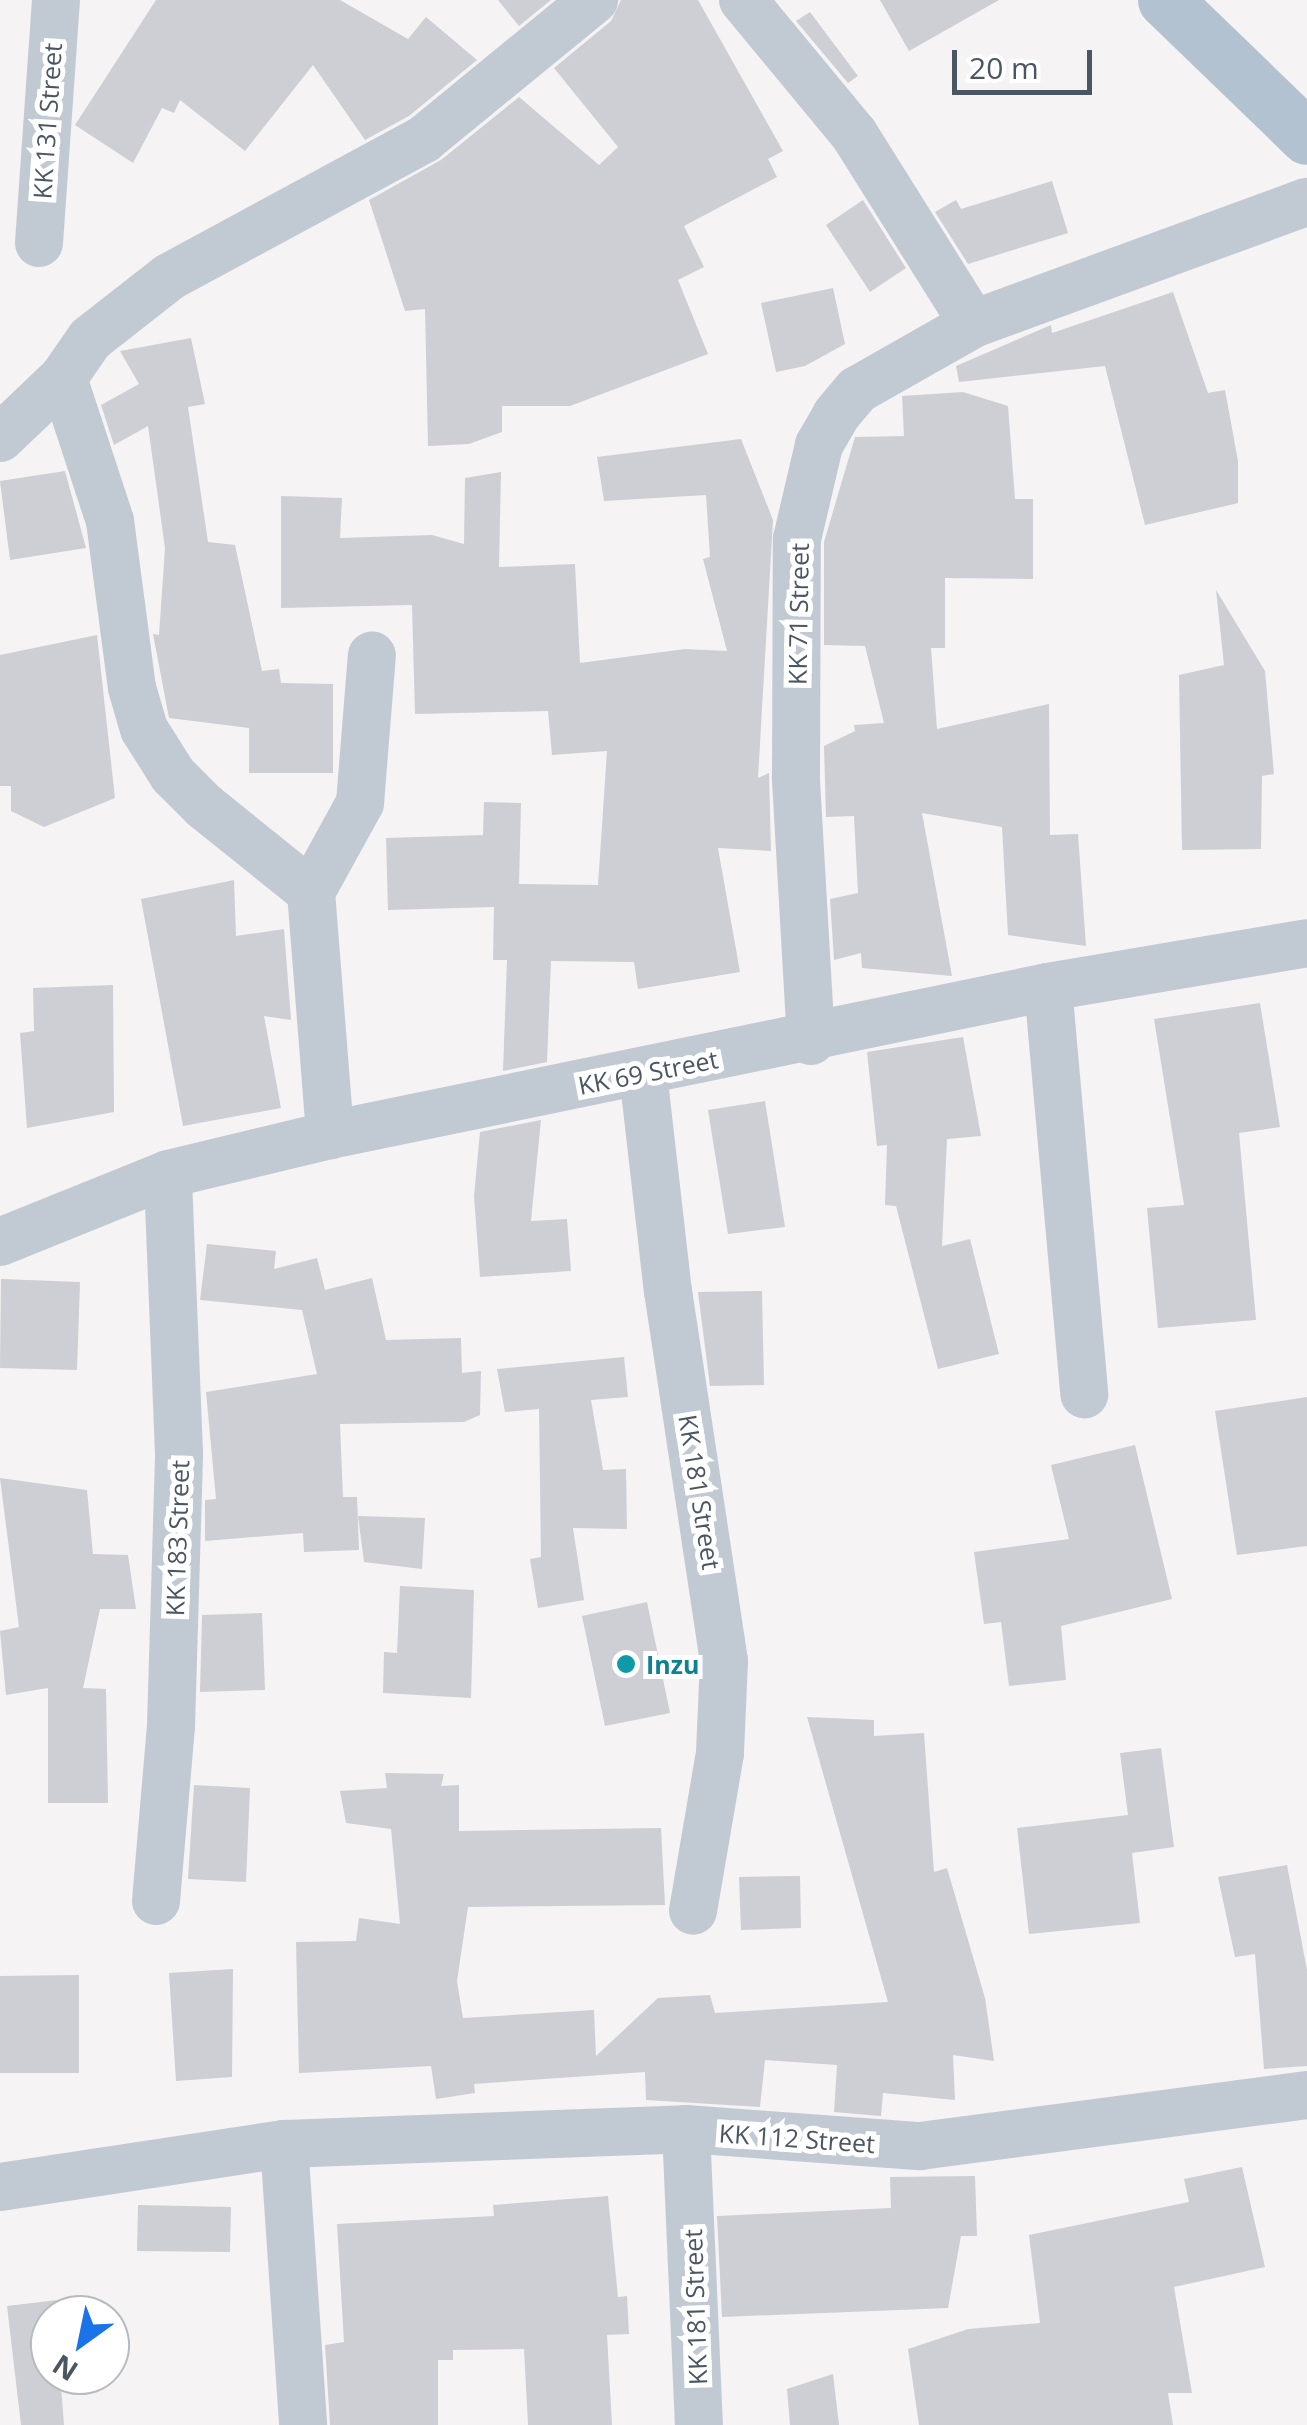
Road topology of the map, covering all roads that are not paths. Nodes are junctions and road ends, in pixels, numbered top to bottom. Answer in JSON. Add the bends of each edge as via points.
{"nodes":[{"id":1,"x":56,"y":0,"type":"edge"},
{"id":2,"x":594,"y":0,"type":"edge"},
{"id":3,"x":743,"y":0,"type":"edge"},
{"id":4,"x":1165,"y":0,"type":"edge"},
{"id":5,"x":1307,"y":137,"type":"edge"},
{"id":6,"x":1307,"y":202,"type":"edge"},
{"id":7,"x":39,"y":242,"type":"dead end"},
{"id":8,"x":974,"y":324,"type":"junction"},
{"id":9,"x":63,"y":378,"type":"junction"},
{"id":10,"x":0,"y":438,"type":"edge"},
{"id":11,"x":372,"y":655,"type":"dead end"},
{"id":12,"x":311,"y":892,"type":"junction"},
{"id":13,"x":1307,"y":943,"type":"edge"},
{"id":14,"x":1048,"y":987,"type":"junction"},
{"id":15,"x":811,"y":1041,"type":"junction"},
{"id":16,"x":643,"y":1073,"type":"junction"},
{"id":17,"x":330,"y":1135,"type":"junction"},
{"id":18,"x":168,"y":1174,"type":"junction"},
{"id":19,"x":0,"y":1242,"type":"edge"},
{"id":20,"x":1084,"y":1394,"type":"dead end"},
{"id":21,"x":156,"y":1900,"type":"dead end"},
{"id":22,"x":693,"y":1911,"type":"dead end"},
{"id":23,"x":1307,"y":2094,"type":"edge"},
{"id":24,"x":686,"y":2129,"type":"junction"},
{"id":25,"x":284,"y":2144,"type":"junction"},
{"id":26,"x":0,"y":2187,"type":"edge"},
{"id":27,"x":303,"y":2425,"type":"edge"},
{"id":28,"x":699,"y":2425,"type":"edge"}],
"edges":[{"from":1,"to":7,"type":"street","name":"KK 131 Street"},
{"from":2,"to":9,"type":"street","via":[[424,139],[170,277],[90,339]]},
{"from":3,"to":8,"type":"street","via":[[854,134]]},
{"from":4,"to":5,"type":"main road"},
{"from":6,"to":8,"type":"street","name":"KK 71 Street"},
{"from":8,"to":15,"type":"street","name":"KK 71 Street","via":[[857,390],[819,445],[802,520],[796,777]]},
{"from":9,"to":10,"type":"street"},
{"from":9,"to":12,"type":"street","via":[[110,522],[132,688],[144,729],[174,776],[204,806]]},
{"from":11,"to":12,"type":"street","via":[[360,803]]},
{"from":12,"to":17,"type":"street"},
{"from":13,"to":14,"type":"street","name":"KK 69 Street"},
{"from":14,"to":15,"type":"street","name":"KK 69 Street"},
{"from":14,"to":20,"type":"street"},
{"from":15,"to":16,"type":"street","name":"KK 69 Street"},
{"from":16,"to":17,"type":"street","name":"KK 69 Street"},
{"from":16,"to":22,"type":"street","name":"KK 181 Street","via":[[724,1661],[720,1752]]},
{"from":17,"to":18,"type":"street","name":"KK 69 Street"},
{"from":18,"to":19,"type":"street","name":"KK 69 Street"},
{"from":18,"to":21,"type":"street","name":"KK 183 Street","via":[[180,1454],[172,1726]]},
{"from":23,"to":24,"type":"street","name":"KK 112 Street","via":[[920,2146]]},
{"from":24,"to":25,"type":"street","name":"KK 112 Street"},
{"from":24,"to":28,"type":"street","name":"KK 181 Street"},
{"from":25,"to":26,"type":"street","name":"KK 112 Street"},
{"from":25,"to":27,"type":"street"}]}
